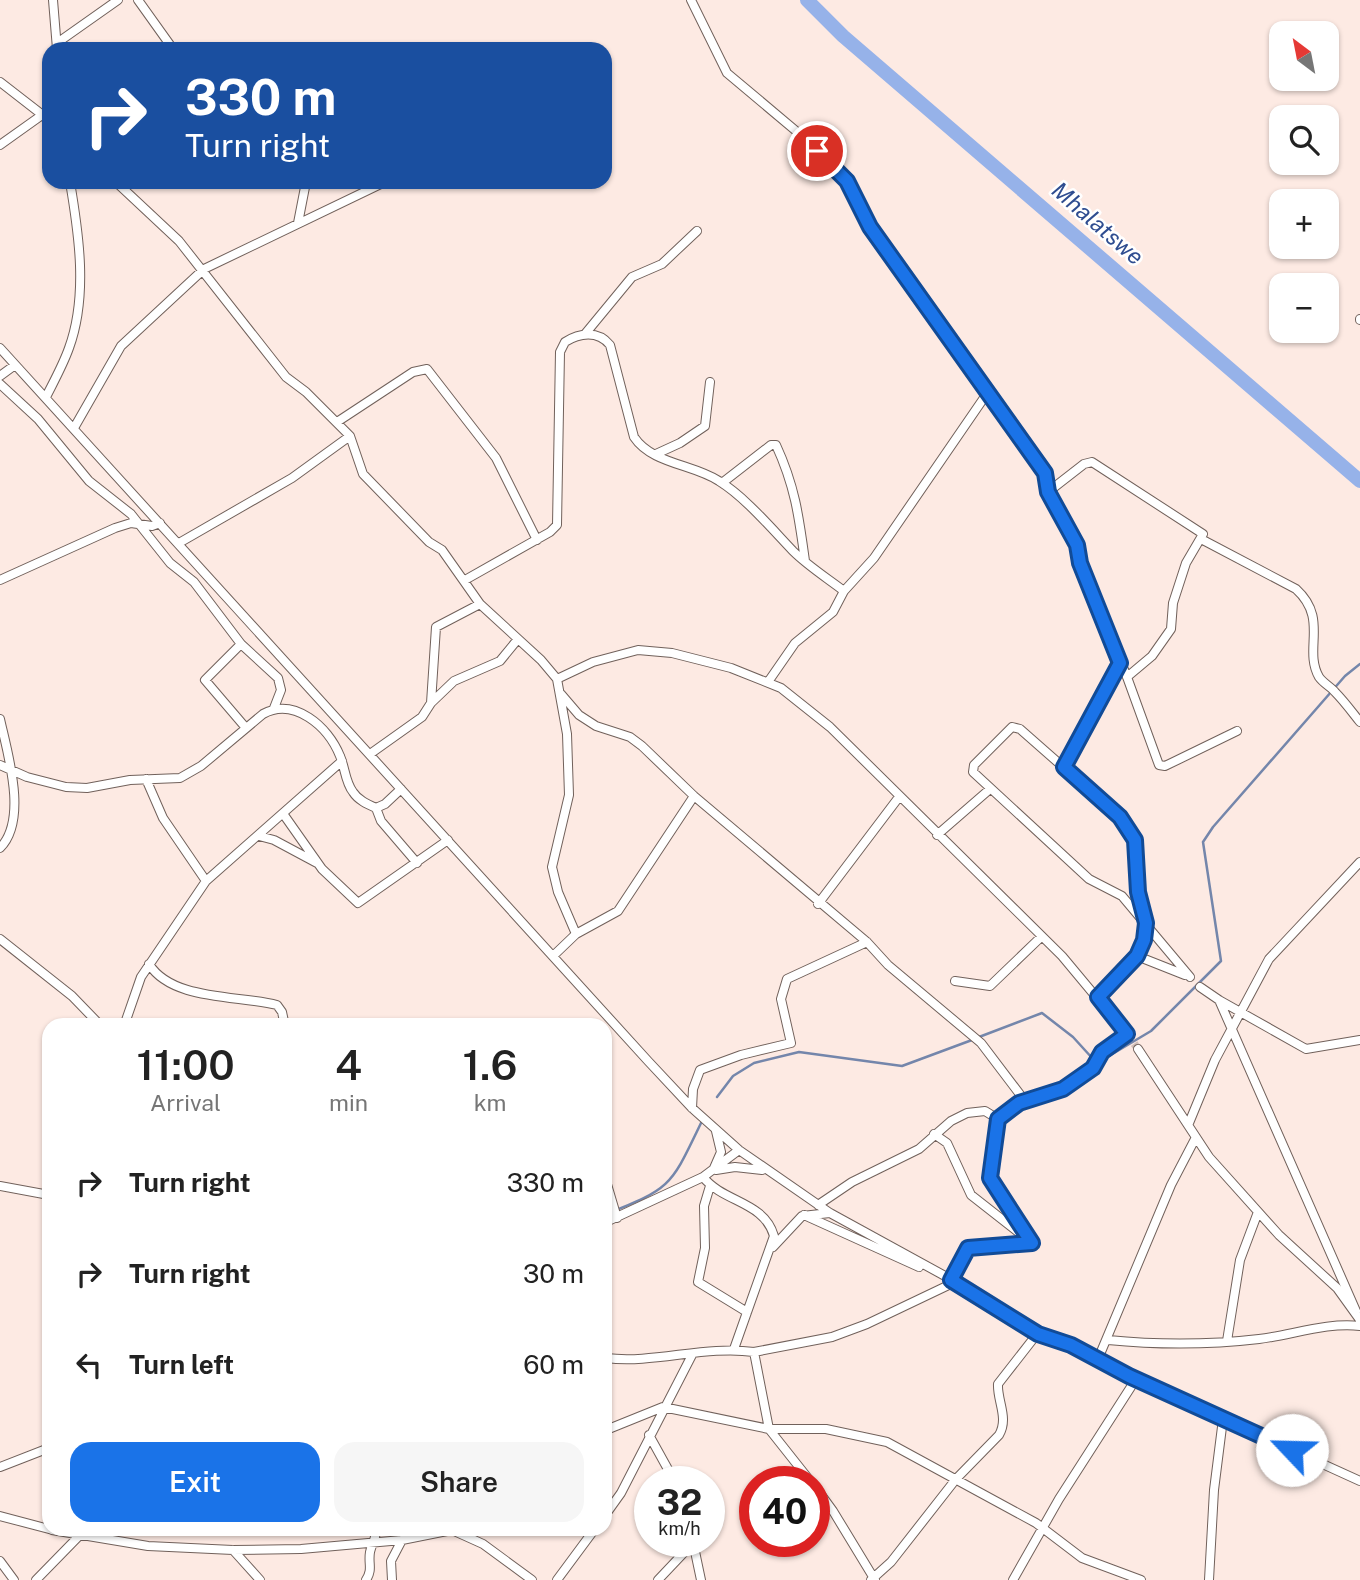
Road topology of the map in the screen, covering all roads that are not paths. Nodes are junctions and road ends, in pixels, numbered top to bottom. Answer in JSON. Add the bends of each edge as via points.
{"nodes":[{"id":1,"x":53,"y":0,"type":"edge"},
{"id":2,"x":118,"y":0,"type":"edge"},
{"id":3,"x":138,"y":0,"type":"edge"},
{"id":4,"x":691,"y":0,"type":"edge"},
{"id":5,"x":57,"y":42,"type":"edge"},
{"id":6,"x":62,"y":42,"type":"edge"},
{"id":7,"x":168,"y":42,"type":"edge"},
{"id":8,"x":0,"y":82,"type":"edge"},
{"id":9,"x":42,"y":115,"type":"edge"},
{"id":10,"x":42,"y":120,"type":"edge"},
{"id":11,"x":0,"y":145,"type":"edge"},
{"id":12,"x":71,"y":189,"type":"edge"},
{"id":13,"x":124,"y":189,"type":"edge"},
{"id":14,"x":305,"y":189,"type":"edge"},
{"id":15,"x":371,"y":189,"type":"edge"},
{"id":16,"x":298,"y":223,"type":"junction"},
{"id":17,"x":697,"y":231,"type":"dead end"},
{"id":18,"x":204,"y":269,"type":"junction"},
{"id":19,"x":584,"y":334,"type":"junction"},
{"id":20,"x":0,"y":348,"type":"edge"},
{"id":21,"x":15,"y":365,"type":"junction"},
{"id":22,"x":0,"y":376,"type":"edge"},
{"id":23,"x":710,"y":382,"type":"dead end"},
{"id":24,"x":0,"y":384,"type":"edge"},
{"id":25,"x":988,"y":392,"type":"junction"},
{"id":26,"x":46,"y":397,"type":"junction"},
{"id":27,"x":337,"y":422,"type":"junction"},
{"id":28,"x":74,"y":428,"type":"junction"},
{"id":29,"x":350,"y":436,"type":"junction"},
{"id":30,"x":656,"y":454,"type":"junction"},
{"id":31,"x":722,"y":484,"type":"junction"},
{"id":32,"x":1048,"y":492,"type":"junction"},
{"id":33,"x":138,"y":523,"type":"junction"},
{"id":34,"x":160,"y":523,"type":"junction"},
{"id":35,"x":537,"y":540,"type":"junction"},
{"id":36,"x":1201,"y":540,"type":"junction"},
{"id":37,"x":179,"y":543,"type":"junction"},
{"id":38,"x":805,"y":561,"type":"junction"},
{"id":39,"x":0,"y":580,"type":"edge"},
{"id":40,"x":465,"y":580,"type":"junction"},
{"id":41,"x":844,"y":591,"type":"junction"},
{"id":42,"x":480,"y":604,"type":"junction"},
{"id":43,"x":518,"y":639,"type":"junction"},
{"id":44,"x":241,"y":644,"type":"junction"},
{"id":45,"x":1120,"y":663,"type":"junction"},
{"id":46,"x":1127,"y":677,"type":"junction"},
{"id":47,"x":557,"y":679,"type":"junction"},
{"id":48,"x":768,"y":682,"type":"junction"},
{"id":49,"x":559,"y":691,"type":"junction"},
{"id":50,"x":431,"y":703,"type":"junction"},
{"id":51,"x":274,"y":708,"type":"junction"},
{"id":52,"x":0,"y":719,"type":"edge"},
{"id":53,"x":1360,"y":722,"type":"edge"},
{"id":54,"x":246,"y":728,"type":"junction"},
{"id":55,"x":1237,"y":731,"type":"dead end"},
{"id":56,"x":2,"y":741,"type":"edge"},
{"id":57,"x":370,"y":754,"type":"junction"},
{"id":58,"x":342,"y":761,"type":"junction"},
{"id":59,"x":0,"y":765,"type":"edge"},
{"id":60,"x":1064,"y":767,"type":"junction"},
{"id":61,"x":11,"y":770,"type":"junction"},
{"id":62,"x":146,"y":779,"type":"junction"},
{"id":63,"x":401,"y":789,"type":"junction"},
{"id":64,"x":990,"y":789,"type":"junction"},
{"id":65,"x":694,"y":796,"type":"junction"},
{"id":66,"x":899,"y":797,"type":"junction"},
{"id":67,"x":376,"y":808,"type":"junction"},
{"id":68,"x":284,"y":815,"type":"junction"},
{"id":69,"x":937,"y":835,"type":"junction"},
{"id":70,"x":259,"y":836,"type":"junction"},
{"id":71,"x":448,"y":840,"type":"junction"},
{"id":72,"x":0,"y":848,"type":"edge"},
{"id":73,"x":1360,"y":862,"type":"edge"},
{"id":74,"x":417,"y":863,"type":"junction"},
{"id":75,"x":319,"y":864,"type":"junction"},
{"id":76,"x":206,"y":881,"type":"junction"},
{"id":77,"x":818,"y":904,"type":"junction"},
{"id":78,"x":1144,"y":921,"type":"junction"},
{"id":79,"x":576,"y":934,"type":"junction"},
{"id":80,"x":1041,"y":937,"type":"junction"},
{"id":81,"x":0,"y":939,"type":"edge"},
{"id":82,"x":867,"y":942,"type":"junction"},
{"id":83,"x":553,"y":956,"type":"junction"},
{"id":84,"x":1137,"y":956,"type":"junction"},
{"id":85,"x":149,"y":964,"type":"junction"},
{"id":86,"x":955,"y":981,"type":"dead end"},
{"id":87,"x":1200,"y":987,"type":"dead end"},
{"id":88,"x":1098,"y":997,"type":"junction"},
{"id":89,"x":1219,"y":1000,"type":"junction"},
{"id":90,"x":1242,"y":1014,"type":"junction"},
{"id":91,"x":94,"y":1018,"type":"edge"},
{"id":92,"x":126,"y":1018,"type":"edge"},
{"id":93,"x":283,"y":1018,"type":"edge"},
{"id":94,"x":610,"y":1018,"type":"edge"},
{"id":95,"x":612,"y":1021,"type":"edge"},
{"id":96,"x":1232,"y":1033,"type":"junction"},
{"id":97,"x":1360,"y":1040,"type":"edge"},
{"id":98,"x":1138,"y":1049,"type":"tunnel mouth"},
{"id":99,"x":1025,"y":1101,"type":"junction"},
{"id":100,"x":692,"y":1108,"type":"junction"},
{"id":101,"x":998,"y":1119,"type":"junction"},
{"id":102,"x":1189,"y":1123,"type":"junction"},
{"id":103,"x":716,"y":1130,"type":"junction"},
{"id":104,"x":934,"y":1134,"type":"junction"},
{"id":105,"x":1195,"y":1139,"type":"junction"},
{"id":106,"x":739,"y":1150,"type":"junction"},
{"id":107,"x":713,"y":1171,"type":"junction"},
{"id":108,"x":767,"y":1171,"type":"junction"},
{"id":109,"x":703,"y":1177,"type":"junction"},
{"id":110,"x":710,"y":1186,"type":"junction"},
{"id":111,"x":3,"y":1189,"type":"edge"},
{"id":112,"x":42,"y":1194,"type":"edge"},
{"id":113,"x":612,"y":1201,"type":"edge"},
{"id":114,"x":818,"y":1205,"type":"junction"},
{"id":115,"x":1258,"y":1212,"type":"junction"},
{"id":116,"x":830,"y":1213,"type":"junction"},
{"id":117,"x":804,"y":1215,"type":"junction"},
{"id":118,"x":617,"y":1218,"type":"junction"},
{"id":119,"x":612,"y":1220,"type":"edge"},
{"id":120,"x":1032,"y":1243,"type":"junction"},
{"id":121,"x":771,"y":1249,"type":"junction"},
{"id":122,"x":951,"y":1280,"type":"junction"},
{"id":123,"x":747,"y":1311,"type":"junction"},
{"id":124,"x":1356,"y":1311,"type":"junction"},
{"id":125,"x":1360,"y":1320,"type":"edge"},
{"id":126,"x":1360,"y":1326,"type":"edge"},
{"id":127,"x":1038,"y":1334,"type":"junction"},
{"id":128,"x":1108,"y":1340,"type":"junction"},
{"id":129,"x":1227,"y":1341,"type":"junction"},
{"id":130,"x":734,"y":1349,"type":"junction"},
{"id":131,"x":754,"y":1353,"type":"junction"},
{"id":132,"x":692,"y":1354,"type":"junction"},
{"id":133,"x":612,"y":1358,"type":"edge"},
{"id":134,"x":1098,"y":1359,"type":"junction"},
{"id":135,"x":1136,"y":1380,"type":"junction"},
{"id":136,"x":663,"y":1407,"type":"junction"},
{"id":137,"x":1223,"y":1419,"type":"junction"},
{"id":138,"x":612,"y":1428,"type":"edge"},
{"id":139,"x":769,"y":1429,"type":"junction"},
{"id":140,"x":649,"y":1434,"type":"junction"},
{"id":141,"x":42,"y":1451,"type":"edge"},
{"id":142,"x":666,"y":1466,"type":"edge"},
{"id":143,"x":799,"y":1466,"type":"edge"},
{"id":144,"x":0,"y":1467,"type":"edge"},
{"id":145,"x":956,"y":1479,"type":"junction"},
{"id":146,"x":1360,"y":1481,"type":"edge"},
{"id":147,"x":612,"y":1506,"type":"edge"},
{"id":148,"x":830,"y":1507,"type":"edge"},
{"id":149,"x":0,"y":1517,"type":"edge"},
{"id":150,"x":42,"y":1527,"type":"edge"},
{"id":151,"x":1043,"y":1529,"type":"junction"},
{"id":152,"x":79,"y":1536,"type":"joint"},
{"id":153,"x":376,"y":1536,"type":"edge"},
{"id":154,"x":421,"y":1536,"type":"edge"},
{"id":155,"x":467,"y":1536,"type":"edge"},
{"id":156,"x":590,"y":1536,"type":"edge"},
{"id":157,"x":401,"y":1540,"type":"junction"},
{"id":158,"x":376,"y":1541,"type":"junction"},
{"id":159,"x":233,"y":1550,"type":"junction"},
{"id":160,"x":679,"y":1557,"type":"edge"},
{"id":161,"x":696,"y":1557,"type":"edge"},
{"id":162,"x":0,"y":1561,"type":"edge"},
{"id":163,"x":873,"y":1579,"type":"edge"},
{"id":164,"x":14,"y":1580,"type":"edge"},
{"id":165,"x":36,"y":1580,"type":"edge"},
{"id":166,"x":260,"y":1580,"type":"edge"},
{"id":167,"x":366,"y":1580,"type":"edge"},
{"id":168,"x":392,"y":1580,"type":"edge"},
{"id":169,"x":531,"y":1580,"type":"edge"},
{"id":170,"x":558,"y":1580,"type":"edge"},
{"id":171,"x":658,"y":1580,"type":"edge"},
{"id":172,"x":701,"y":1580,"type":"edge"},
{"id":173,"x":1013,"y":1580,"type":"edge"},
{"id":174,"x":1141,"y":1580,"type":"edge"},
{"id":175,"x":1209,"y":1580,"type":"edge"}],
"edges":[{"from":1,"to":5,"type":"street"},
{"from":2,"to":6,"type":"street"},
{"from":3,"to":7,"type":"street"},
{"from":4,"to":25,"type":"street","via":[[727,73],[847,181],[870,227]]},
{"from":8,"to":9,"type":"street"},
{"from":10,"to":11,"type":"street"},
{"from":12,"to":26,"type":"street","via":[[78,230],[79,290],[70,347]]},
{"from":13,"to":18,"type":"street"},
{"from":14,"to":16,"type":"street"},
{"from":15,"to":16,"type":"street"},
{"from":16,"to":18,"type":"street"},
{"from":17,"to":19,"type":"street","via":[[662,264],[632,277]]},
{"from":18,"to":27,"type":"street","via":[[286,377]]},
{"from":18,"to":28,"type":"street","via":[[121,346]]},
{"from":19,"to":30,"type":"street","via":[[601,336],[610,345],[634,437]]},
{"from":19,"to":35,"type":"street","via":[[565,342],[560,352],[559,512],[557,525]]},
{"from":20,"to":21,"type":"street"},
{"from":21,"to":22,"type":"street"},
{"from":21,"to":26,"type":"street"},
{"from":23,"to":30,"type":"street","via":[[705,426]]},
{"from":24,"to":33,"type":"street","via":[[38,419],[89,481]]},
{"from":25,"to":32,"type":"street","via":[[1045,473]]},
{"from":25,"to":41,"type":"street","via":[[874,558]]},
{"from":26,"to":28,"type":"street"},
{"from":27,"to":29,"type":"street"},
{"from":27,"to":35,"type":"street","via":[[413,372],[427,369],[496,458]]},
{"from":28,"to":34,"type":"street"},
{"from":29,"to":37,"type":"street","via":[[292,478]]},
{"from":29,"to":40,"type":"street","via":[[363,474],[442,550]]},
{"from":30,"to":31,"type":"street"},
{"from":31,"to":38,"type":"street","via":[[762,516]]},
{"from":31,"to":38,"type":"street","via":[[776,445],[791,478]]},
{"from":32,"to":36,"type":"street","via":[[1092,462],[1201,530]]},
{"from":32,"to":45,"type":"street","via":[[1077,545]]},
{"from":33,"to":34,"type":"street"},
{"from":33,"to":39,"type":"street","via":[[98,535]]},
{"from":33,"to":44,"type":"street","via":[[170,563],[194,582]]},
{"from":34,"to":37,"type":"street"},
{"from":35,"to":40,"type":"street"},
{"from":36,"to":46,"type":"street","via":[[1186,563],[1173,603],[1171,629],[1152,656]]},
{"from":36,"to":53,"type":"street","via":[[1306,598],[1314,618],[1320,680]]},
{"from":37,"to":57,"type":"street"},
{"from":38,"to":41,"type":"street"},
{"from":40,"to":42,"type":"street"},
{"from":41,"to":48,"type":"street","via":[[833,612],[794,643]]},
{"from":42,"to":43,"type":"street"},
{"from":42,"to":50,"type":"street","via":[[436,627]]},
{"from":43,"to":47,"type":"street"},
{"from":43,"to":50,"type":"street","via":[[500,661],[454,681]]},
{"from":44,"to":51,"type":"street","via":[[281,684]]},
{"from":44,"to":54,"type":"street","via":[[205,680]]},
{"from":45,"to":46,"type":"street"},
{"from":45,"to":60,"type":"street"},
{"from":46,"to":55,"type":"street","via":[[1162,767]]},
{"from":47,"to":48,"type":"street","via":[[638,649],[672,653]]},
{"from":47,"to":49,"type":"street"},
{"from":48,"to":66,"type":"street","via":[[830,727]]},
{"from":49,"to":65,"type":"street","via":[[579,715],[642,746]]},
{"from":49,"to":79,"type":"street","via":[[568,734],[569,794],[552,867]]},
{"from":50,"to":57,"type":"street","via":[[422,717]]},
{"from":51,"to":54,"type":"street"},
{"from":51,"to":58,"type":"street","via":[[293,710],[312,720]]},
{"from":52,"to":56,"type":"street"},
{"from":54,"to":62,"type":"street","via":[[189,774]]},
{"from":56,"to":61,"type":"street"},
{"from":57,"to":63,"type":"street"},
{"from":58,"to":67,"type":"street","via":[[354,793]]},
{"from":58,"to":68,"type":"street"},
{"from":59,"to":61,"type":"street"},
{"from":60,"to":64,"type":"street","via":[[1012,727],[972,769]]},
{"from":60,"to":78,"type":"street","via":[[1131,830]]},
{"from":61,"to":62,"type":"street","via":[[66,787]]},
{"from":61,"to":72,"type":"street","via":[[14,826]]},
{"from":62,"to":76,"type":"street","via":[[163,818]]},
{"from":63,"to":67,"type":"street"},
{"from":63,"to":71,"type":"street"},
{"from":64,"to":69,"type":"street"},
{"from":64,"to":78,"type":"street","via":[[1089,879],[1122,896]]},
{"from":65,"to":77,"type":"street"},
{"from":65,"to":79,"type":"street","via":[[618,911]]},
{"from":66,"to":69,"type":"street"},
{"from":66,"to":77,"type":"street"},
{"from":67,"to":74,"type":"street","via":[[381,821]]},
{"from":68,"to":70,"type":"street"},
{"from":68,"to":75,"type":"street"},
{"from":69,"to":80,"type":"street"},
{"from":70,"to":75,"type":"street"},
{"from":70,"to":76,"type":"street"},
{"from":71,"to":74,"type":"street"},
{"from":71,"to":83,"type":"street"},
{"from":73,"to":90,"type":"street","via":[[1275,951]]},
{"from":74,"to":75,"type":"street","via":[[358,904]]},
{"from":76,"to":85,"type":"street"},
{"from":77,"to":82,"type":"street"},
{"from":78,"to":84,"type":"street","via":[[1144,940]]},
{"from":78,"to":84,"type":"street","via":[[1190,977]]},
{"from":79,"to":83,"type":"street"},
{"from":80,"to":86,"type":"street","via":[[990,986]]},
{"from":80,"to":88,"type":"street"},
{"from":81,"to":91,"type":"street"},
{"from":82,"to":99,"type":"street","via":[[981,1043]]},
{"from":82,"to":100,"type":"street","via":[[787,979],[780,999],[791,1043],[706,1066],[696,1077]]},
{"from":83,"to":94,"type":"street"},
{"from":84,"to":88,"type":"street"},
{"from":85,"to":92,"type":"street"},
{"from":85,"to":93,"type":"street","via":[[165,981],[241,1002],[276,1005]]},
{"from":87,"to":89,"type":"street"},
{"from":88,"to":99,"type":"street","via":[[1127,1034],[1102,1052],[1093,1068],[1063,1089]]},
{"from":89,"to":90,"type":"street"},
{"from":89,"to":96,"type":"street"},
{"from":90,"to":96,"type":"street"},
{"from":90,"to":97,"type":"street","via":[[1306,1049]]},
{"from":95,"to":100,"type":"street"},
{"from":96,"to":102,"type":"street","via":[[1215,1060]]},
{"from":96,"to":124,"type":"street"},
{"from":98,"to":102,"type":"street"},
{"from":99,"to":101,"type":"street"},
{"from":100,"to":103,"type":"street"},
{"from":101,"to":104,"type":"street","via":[[977,1110]]},
{"from":101,"to":120,"type":"street","via":[[990,1178]]},
{"from":102,"to":105,"type":"street"},
{"from":103,"to":106,"type":"street"},
{"from":103,"to":107,"type":"street","via":[[721,1152]]},
{"from":104,"to":114,"type":"street","via":[[919,1149],[852,1182]]},
{"from":104,"to":120,"type":"street","via":[[947,1143],[971,1195]]},
{"from":105,"to":115,"type":"street"},
{"from":105,"to":128,"type":"street","via":[[1171,1185]]},
{"from":106,"to":107,"type":"street"},
{"from":106,"to":108,"type":"street"},
{"from":107,"to":108,"type":"street","via":[[744,1167]]},
{"from":107,"to":109,"type":"street"},
{"from":108,"to":114,"type":"street"},
{"from":109,"to":110,"type":"street"},
{"from":109,"to":118,"type":"street"},
{"from":110,"to":121,"type":"street","via":[[763,1214],[774,1236]]},
{"from":110,"to":123,"type":"street","via":[[698,1282]]},
{"from":111,"to":112,"type":"street"},
{"from":113,"to":118,"type":"street"},
{"from":114,"to":116,"type":"street"},
{"from":115,"to":124,"type":"street"},
{"from":115,"to":129,"type":"street","via":[[1240,1260]]},
{"from":116,"to":117,"type":"street"},
{"from":116,"to":122,"type":"street"},
{"from":117,"to":121,"type":"street"},
{"from":117,"to":131,"type":"street","via":[[953,1283],[821,1341]]},
{"from":118,"to":119,"type":"street"},
{"from":120,"to":122,"type":"street","via":[[968,1248]]},
{"from":121,"to":123,"type":"street"},
{"from":122,"to":127,"type":"street"},
{"from":123,"to":130,"type":"street"},
{"from":124,"to":125,"type":"street"},
{"from":126,"to":129,"type":"street"},
{"from":127,"to":134,"type":"street"},
{"from":127,"to":145,"type":"street","via":[[998,1384],[1003,1429]]},
{"from":128,"to":129,"type":"street","via":[[1171,1346]]},
{"from":128,"to":134,"type":"street"},
{"from":130,"to":131,"type":"street"},
{"from":130,"to":132,"type":"street"},
{"from":131,"to":139,"type":"street"},
{"from":132,"to":133,"type":"street"},
{"from":132,"to":136,"type":"street"},
{"from":134,"to":135,"type":"street"},
{"from":135,"to":137,"type":"street"},
{"from":135,"to":151,"type":"street"},
{"from":136,"to":138,"type":"street"},
{"from":136,"to":139,"type":"street"},
{"from":136,"to":140,"type":"street"},
{"from":137,"to":146,"type":"street"},
{"from":137,"to":175,"type":"street"},
{"from":139,"to":143,"type":"street"},
{"from":139,"to":145,"type":"street","via":[[826,1429],[887,1441]]},
{"from":140,"to":142,"type":"street"},
{"from":140,"to":147,"type":"street"},
{"from":141,"to":144,"type":"street"},
{"from":145,"to":151,"type":"street"},
{"from":145,"to":163,"type":"street"},
{"from":148,"to":163,"type":"street"},
{"from":149,"to":150,"type":"street"},
{"from":151,"to":173,"type":"street"},
{"from":151,"to":174,"type":"street","via":[[1082,1558]]},
{"from":152,"to":159,"type":"street","via":[[148,1546]]},
{"from":152,"to":165,"type":"street"},
{"from":153,"to":158,"type":"street"},
{"from":154,"to":157,"type":"street"},
{"from":155,"to":169,"type":"street"},
{"from":156,"to":170,"type":"street"},
{"from":157,"to":158,"type":"street"},
{"from":157,"to":168,"type":"street","via":[[391,1561]]},
{"from":158,"to":159,"type":"street"},
{"from":158,"to":167,"type":"street"},
{"from":159,"to":166,"type":"street"},
{"from":160,"to":171,"type":"street"},
{"from":161,"to":172,"type":"street"},
{"from":162,"to":164,"type":"street"}]}
